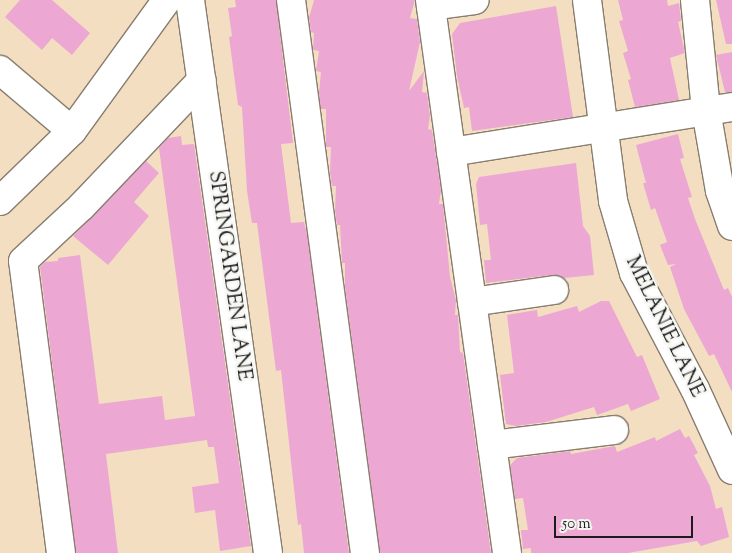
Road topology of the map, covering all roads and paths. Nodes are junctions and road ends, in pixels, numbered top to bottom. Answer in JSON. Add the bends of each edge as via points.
{"nodes":[{"id":1,"x":167,"y":0,"type":"edge"},
{"id":2,"x":190,"y":0,"type":"edge"},
{"id":3,"x":291,"y":0,"type":"edge"},
{"id":4,"x":475,"y":0,"type":"edge"},
{"id":5,"x":587,"y":0,"type":"edge"},
{"id":6,"x":695,"y":0,"type":"edge"},
{"id":7,"x":431,"y":3,"type":"edge"},
{"id":8,"x":0,"y":70,"type":"edge"},
{"id":9,"x":202,"y":80,"type":"junction"},
{"id":10,"x":719,"y":109,"type":"edge"},
{"id":11,"x":604,"y":129,"type":"junction"},
{"id":12,"x":72,"y":131,"type":"junction"},
{"id":13,"x":451,"y":152,"type":"junction"},
{"id":14,"x":0,"y":201,"type":"edge"},
{"id":15,"x":732,"y":226,"type":"edge"},
{"id":16,"x":554,"y":290,"type":"dead end"},
{"id":17,"x":472,"y":302,"type":"junction"},
{"id":18,"x":614,"y":430,"type":"dead end"},
{"id":19,"x":492,"y":445,"type":"junction"},
{"id":20,"x":732,"y":470,"type":"edge"},
{"id":21,"x":61,"y":553,"type":"edge"},
{"id":22,"x":268,"y":553,"type":"edge"},
{"id":23,"x":364,"y":553,"type":"edge"},
{"id":24,"x":506,"y":553,"type":"edge"}],
"edges":[{"from":1,"to":12,"type":"street"},
{"from":2,"to":9,"type":"street","name":"SPRINGARDEN LANE"},
{"from":3,"to":23,"type":"street"},
{"from":4,"to":7,"type":"street"},
{"from":5,"to":11,"type":"street","name":"MELANIE LANE"},
{"from":6,"to":10,"type":"street"},
{"from":7,"to":13,"type":"street"},
{"from":8,"to":12,"type":"street"},
{"from":9,"to":21,"type":"street","via":[[81,207],[23,261]]},
{"from":9,"to":22,"type":"street","name":"SPRINGARDEN LANE"},
{"from":10,"to":11,"type":"street"},
{"from":10,"to":15,"type":"street","via":[[720,191]]},
{"from":11,"to":13,"type":"street"},
{"from":11,"to":20,"type":"street","name":"MELANIE LANE","via":[[613,201],[634,273],[695,389]]},
{"from":12,"to":14,"type":"street"},
{"from":13,"to":17,"type":"street"},
{"from":16,"to":17,"type":"street"},
{"from":17,"to":19,"type":"street"},
{"from":18,"to":19,"type":"street"},
{"from":19,"to":24,"type":"street"}]}
